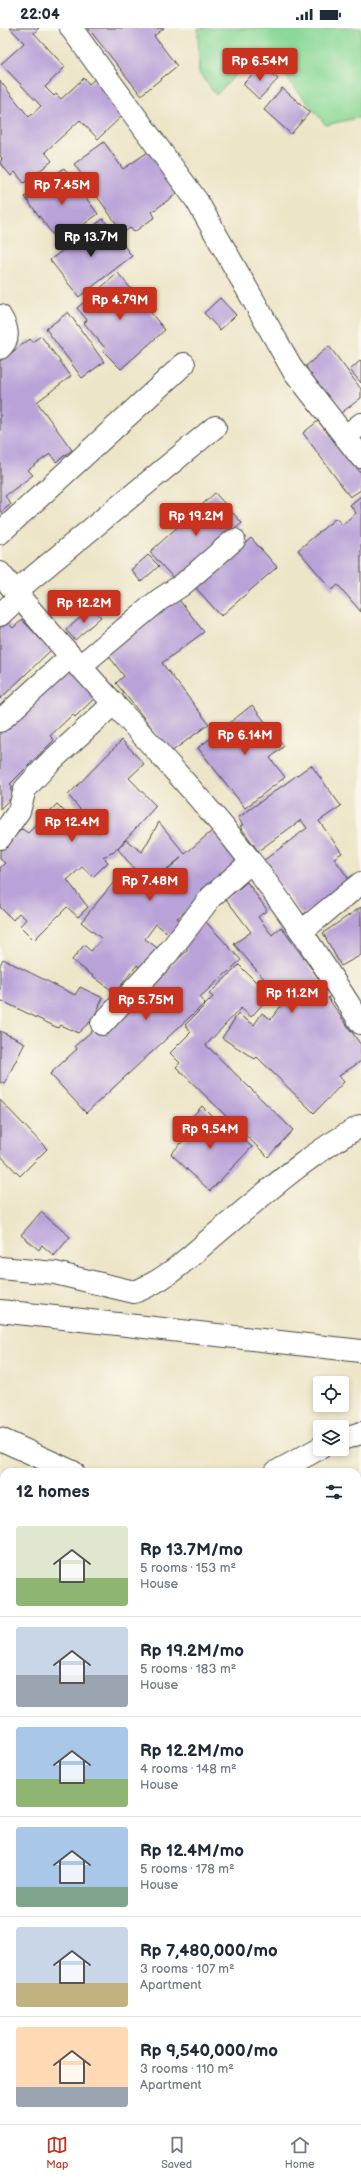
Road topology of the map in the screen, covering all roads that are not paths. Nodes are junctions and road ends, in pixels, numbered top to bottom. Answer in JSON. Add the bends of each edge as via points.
{"nodes":[{"id":1,"x":71,"y":28,"type":"edge"},
{"id":2,"x":0,"y":316,"type":"edge"},
{"id":3,"x":0,"y":348,"type":"edge"},
{"id":4,"x":184,"y":364,"type":"dead end"},
{"id":5,"x":215,"y":427,"type":"dead end"},
{"id":6,"x":353,"y":431,"type":"edge"},
{"id":7,"x":361,"y":457,"type":"edge"},
{"id":8,"x":0,"y":533,"type":"edge"},
{"id":9,"x":234,"y":540,"type":"dead end"},
{"id":10,"x":0,"y":573,"type":"edge"},
{"id":11,"x":17,"y":594,"type":"junction"},
{"id":12,"x":0,"y":615,"type":"edge"},
{"id":13,"x":75,"y":662,"type":"junction"},
{"id":14,"x":114,"y":703,"type":"junction"},
{"id":15,"x":0,"y":721,"type":"edge"},
{"id":16,"x":0,"y":838,"type":"edge"},
{"id":17,"x":251,"y":862,"type":"junction"},
{"id":18,"x":361,"y":883,"type":"edge"},
{"id":19,"x":302,"y":931,"type":"junction"},
{"id":20,"x":361,"y":1023,"type":"edge"},
{"id":21,"x":102,"y":1024,"type":"dead end"},
{"id":22,"x":361,"y":1126,"type":"edge"},
{"id":23,"x":0,"y":1268,"type":"edge"},
{"id":24,"x":0,"y":1311,"type":"edge"},
{"id":25,"x":361,"y":1351,"type":"edge"},
{"id":26,"x":361,"y":1433,"type":"edge"},
{"id":27,"x":349,"y":1437,"type":"edge"},
{"id":28,"x":0,"y":1439,"type":"edge"},
{"id":29,"x":313,"y":1452,"type":"edge"},
{"id":30,"x":64,"y":1468,"type":"edge"},
{"id":31,"x":283,"y":1468,"type":"edge"}],
"edges":[{"from":1,"to":6,"type":"main road","via":[[197,201],[293,370]]},
{"from":2,"to":3,"type":"main road","via":[[8,334]]},
{"from":4,"to":8,"type":"main road"},
{"from":5,"to":11,"type":"main road"},
{"from":6,"to":7,"type":"main road"},
{"from":9,"to":13,"type":"main road","via":[[182,585]]},
{"from":10,"to":11,"type":"main road"},
{"from":11,"to":12,"type":"main road"},
{"from":11,"to":13,"type":"main road"},
{"from":13,"to":14,"type":"main road"},
{"from":13,"to":15,"type":"main road"},
{"from":14,"to":16,"type":"main road","via":[[25,789],[19,811]]},
{"from":14,"to":17,"type":"main road","via":[[192,790]]},
{"from":17,"to":19,"type":"main road"},
{"from":17,"to":21,"type":"main road","via":[[211,897],[168,953]]},
{"from":18,"to":19,"type":"main road"},
{"from":19,"to":20,"type":"main road"},
{"from":22,"to":23,"type":"main road","via":[[316,1154],[165,1276],[146,1288],[134,1292],[55,1273]]},
{"from":24,"to":25,"type":"main road"},
{"from":26,"to":27,"type":"main road"},
{"from":28,"to":30,"type":"main road"},
{"from":29,"to":31,"type":"main road"}]}
